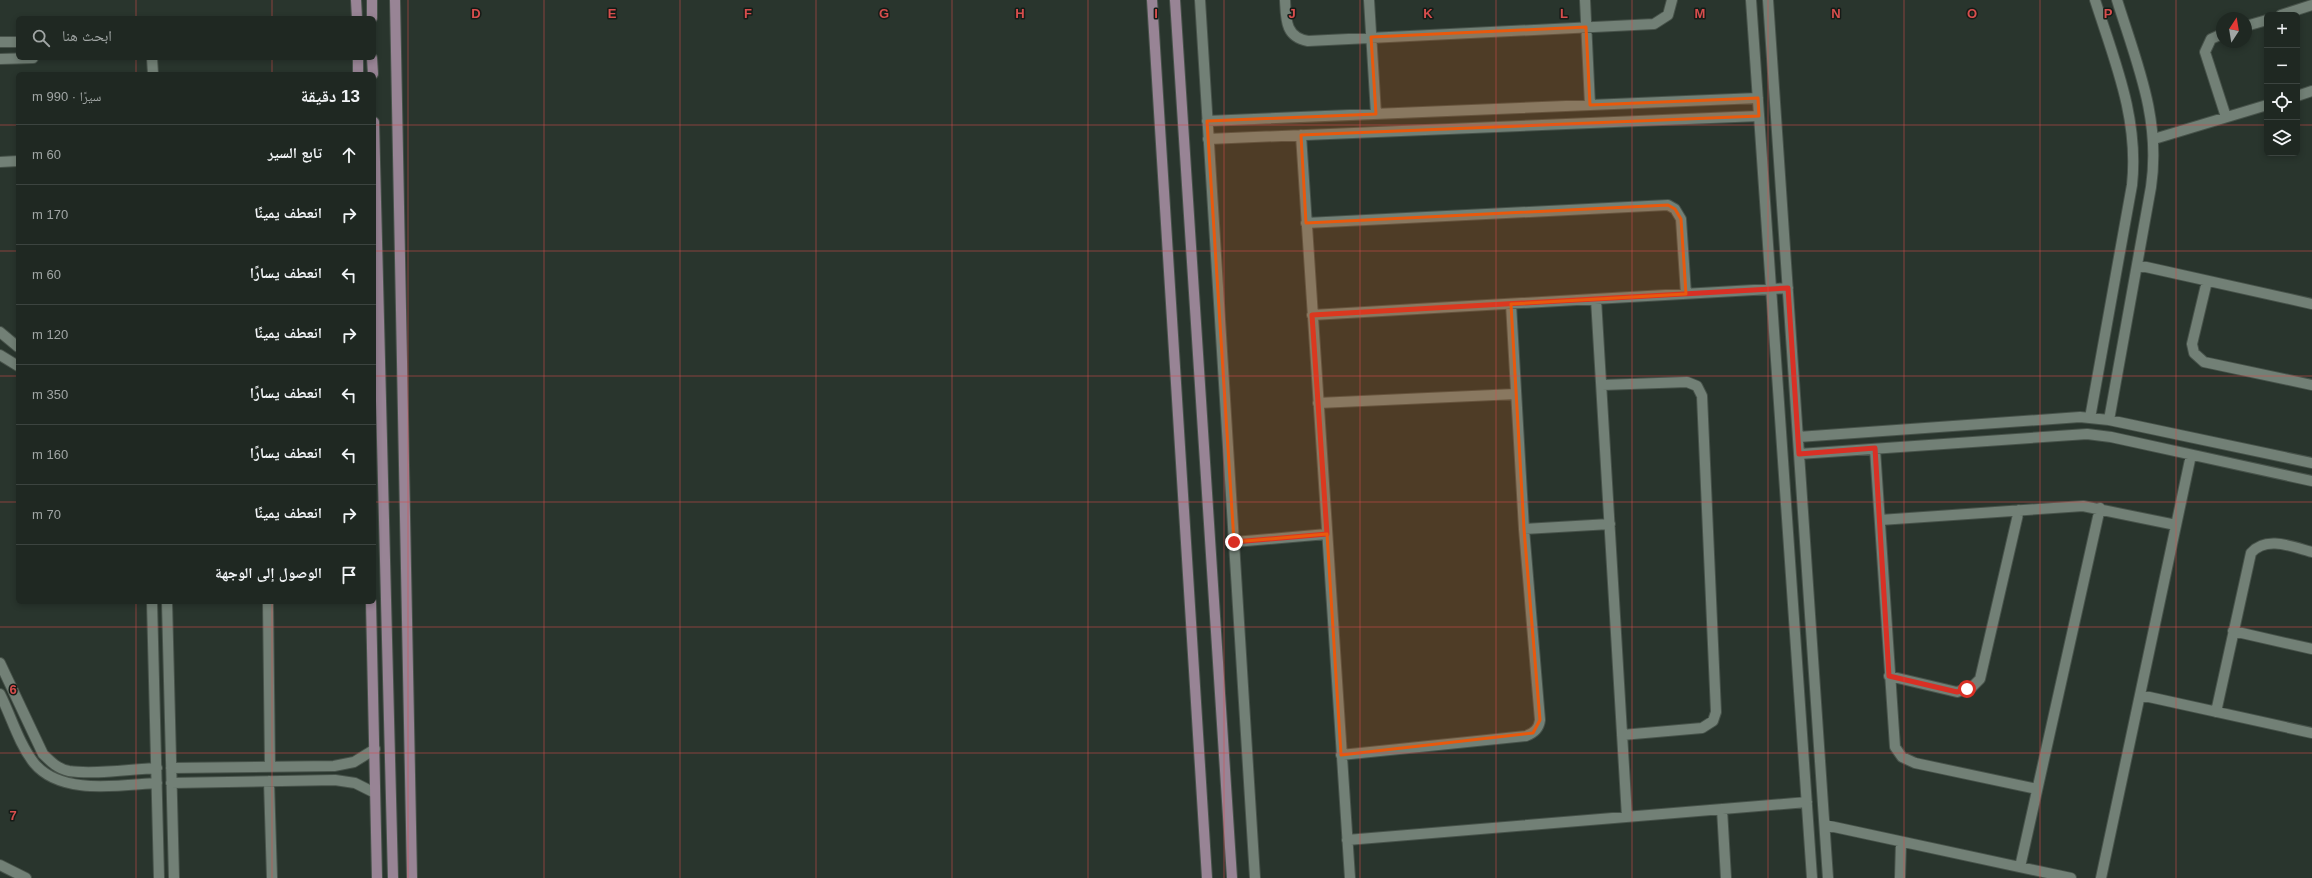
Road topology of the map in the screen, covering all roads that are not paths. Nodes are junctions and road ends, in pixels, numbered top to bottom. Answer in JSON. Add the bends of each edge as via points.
{"nodes":[{"id":1,"x":356,"y":0,"type":"edge"},
{"id":2,"x":372,"y":0,"type":"edge"},
{"id":3,"x":395,"y":0,"type":"edge"},
{"id":4,"x":1152,"y":0,"type":"edge"},
{"id":5,"x":1175,"y":0,"type":"edge"},
{"id":6,"x":1200,"y":0,"type":"edge"},
{"id":7,"x":1285,"y":0,"type":"edge"},
{"id":8,"x":1369,"y":0,"type":"edge"},
{"id":9,"x":1585,"y":0,"type":"edge"},
{"id":10,"x":1672,"y":0,"type":"edge"},
{"id":11,"x":1751,"y":0,"type":"edge"},
{"id":12,"x":1768,"y":0,"type":"edge"},
{"id":13,"x":2095,"y":0,"type":"edge"},
{"id":14,"x":2116,"y":0,"type":"edge"},
{"id":15,"x":2312,"y":5,"type":"edge"},
{"id":16,"x":2290,"y":12,"type":"edge"},
{"id":17,"x":355,"y":16,"type":"edge"},
{"id":18,"x":372,"y":16,"type":"edge"},
{"id":19,"x":2264,"y":21,"type":"edge"},
{"id":20,"x":2252,"y":24,"type":"edge"},
{"id":21,"x":1586,"y":27,"type":"junction"},
{"id":22,"x":1371,"y":37,"type":"junction"},
{"id":23,"x":2216,"y":37,"type":"edge"},
{"id":24,"x":0,"y":42,"type":"edge"},
{"id":25,"x":16,"y":42,"type":"edge"},
{"id":26,"x":0,"y":59,"type":"edge"},
{"id":27,"x":16,"y":59,"type":"edge"},
{"id":28,"x":152,"y":60,"type":"edge"},
{"id":29,"x":356,"y":60,"type":"edge"},
{"id":30,"x":372,"y":60,"type":"edge"},
{"id":31,"x":153,"y":72,"type":"edge"},
{"id":32,"x":358,"y":72,"type":"edge"},
{"id":33,"x":373,"y":72,"type":"edge"},
{"id":34,"x":2312,"y":91,"type":"edge"},
{"id":35,"x":2300,"y":95,"type":"edge"},
{"id":36,"x":1758,"y":98,"type":"junction"},
{"id":37,"x":1590,"y":105,"type":"junction"},
{"id":38,"x":2264,"y":106,"type":"edge"},
{"id":39,"x":1376,"y":114,"type":"junction"},
{"id":40,"x":1759,"y":116,"type":"junction"},
{"id":41,"x":2226,"y":117,"type":"junction"},
{"id":42,"x":1207,"y":121,"type":"junction"},
{"id":43,"x":1301,"y":135,"type":"junction"},
{"id":44,"x":1208,"y":139,"type":"junction"},
{"id":45,"x":2154,"y":139,"type":"junction"},
{"id":46,"x":16,"y":161,"type":"edge"},
{"id":47,"x":0,"y":162,"type":"edge"},
{"id":48,"x":376,"y":202,"type":"edge"},
{"id":49,"x":1306,"y":223,"type":"junction"},
{"id":50,"x":2137,"y":265,"type":"junction"},
{"id":51,"x":2207,"y":281,"type":"junction"},
{"id":52,"x":1788,"y":288,"type":"junction"},
{"id":53,"x":1771,"y":289,"type":"junction"},
{"id":54,"x":1686,"y":294,"type":"junction"},
{"id":55,"x":1596,"y":299,"type":"junction"},
{"id":56,"x":1511,"y":304,"type":"junction"},
{"id":57,"x":2312,"y":304,"type":"edge"},
{"id":58,"x":1312,"y":315,"type":"junction"},
{"id":59,"x":0,"y":332,"type":"edge"},
{"id":60,"x":16,"y":345,"type":"edge"},
{"id":61,"x":0,"y":355,"type":"edge"},
{"id":62,"x":16,"y":365,"type":"edge"},
{"id":63,"x":1602,"y":385,"type":"junction"},
{"id":64,"x":2312,"y":385,"type":"edge"},
{"id":65,"x":1516,"y":394,"type":"junction"},
{"id":66,"x":1318,"y":403,"type":"junction"},
{"id":67,"x":2090,"y":418,"type":"junction"},
{"id":68,"x":2109,"y":420,"type":"junction"},
{"id":69,"x":1798,"y":436,"type":"junction"},
{"id":70,"x":1875,"y":448,"type":"junction"},
{"id":71,"x":1799,"y":454,"type":"junction"},
{"id":72,"x":2191,"y":455,"type":"junction"},
{"id":73,"x":2312,"y":464,"type":"edge"},
{"id":74,"x":2312,"y":481,"type":"edge"},
{"id":75,"x":2100,"y":508,"type":"junction"},
{"id":76,"x":2019,"y":510,"type":"junction"},
{"id":77,"x":1880,"y":520,"type":"junction"},
{"id":78,"x":1610,"y":524,"type":"junction"},
{"id":79,"x":2176,"y":525,"type":"junction"},
{"id":80,"x":1524,"y":528,"type":"junction"},
{"id":81,"x":1327,"y":534,"type":"junction"},
{"id":82,"x":1234,"y":542,"type":"junction"},
{"id":83,"x":2312,"y":552,"type":"edge"},
{"id":84,"x":152,"y":604,"type":"edge"},
{"id":85,"x":167,"y":604,"type":"edge"},
{"id":86,"x":268,"y":604,"type":"edge"},
{"id":87,"x":371,"y":604,"type":"edge"},
{"id":88,"x":2233,"y":631,"type":"junction"},
{"id":89,"x":2312,"y":649,"type":"edge"},
{"id":90,"x":0,"y":663,"type":"edge"},
{"id":91,"x":1889,"y":676,"type":"junction"},
{"id":92,"x":0,"y":694,"type":"edge"},
{"id":93,"x":2140,"y":695,"type":"junction"},
{"id":94,"x":2216,"y":712,"type":"junction"},
{"id":95,"x":2312,"y":733,"type":"edge"},
{"id":96,"x":1622,"y":736,"type":"junction"},
{"id":97,"x":374,"y":749,"type":"junction"},
{"id":98,"x":1341,"y":756,"type":"junction"},
{"id":99,"x":334,"y":766,"type":"junction"},
{"id":100,"x":270,"y":767,"type":"junction"},
{"id":101,"x":157,"y":768,"type":"junction"},
{"id":102,"x":171,"y":768,"type":"junction"},
{"id":103,"x":335,"y":780,"type":"junction"},
{"id":104,"x":269,"y":781,"type":"junction"},
{"id":105,"x":157,"y":783,"type":"junction"},
{"id":106,"x":171,"y":783,"type":"junction"},
{"id":107,"x":2038,"y":789,"type":"junction"},
{"id":108,"x":375,"y":793,"type":"junction"},
{"id":109,"x":1807,"y":802,"type":"junction"},
{"id":110,"x":1722,"y":809,"type":"junction"},
{"id":111,"x":1627,"y":817,"type":"junction"},
{"id":112,"x":1824,"y":825,"type":"junction"},
{"id":113,"x":1347,"y":840,"type":"junction"},
{"id":114,"x":1901,"y":842,"type":"junction"},
{"id":115,"x":0,"y":865,"type":"edge"},
{"id":116,"x":2020,"y":867,"type":"junction"},
{"id":117,"x":26,"y":878,"type":"edge"},
{"id":118,"x":159,"y":878,"type":"edge"},
{"id":119,"x":174,"y":878,"type":"edge"},
{"id":120,"x":272,"y":878,"type":"edge"},
{"id":121,"x":377,"y":878,"type":"edge"},
{"id":122,"x":393,"y":878,"type":"edge"},
{"id":123,"x":412,"y":878,"type":"edge"},
{"id":124,"x":1207,"y":878,"type":"edge"},
{"id":125,"x":1232,"y":878,"type":"edge"},
{"id":126,"x":1255,"y":878,"type":"edge"},
{"id":127,"x":1350,"y":878,"type":"edge"},
{"id":128,"x":1726,"y":878,"type":"edge"},
{"id":129,"x":1812,"y":878,"type":"edge"},
{"id":130,"x":1828,"y":878,"type":"edge"},
{"id":131,"x":1900,"y":878,"type":"edge"},
{"id":132,"x":2071,"y":878,"type":"edge"},
{"id":133,"x":2101,"y":878,"type":"edge"}],
"edges":[{"from":1,"to":17,"type":"street"},
{"from":2,"to":18,"type":"street"},
{"from":3,"to":123,"type":"street"},
{"from":4,"to":124,"type":"street"},
{"from":5,"to":125,"type":"street"},
{"from":6,"to":42,"type":"street"},
{"from":7,"to":22,"type":"street","via":[[1288,28],[1298,39],[1308,42]]},
{"from":8,"to":22,"type":"street"},
{"from":9,"to":21,"type":"street"},
{"from":10,"to":21,"type":"street","via":[[1668,15],[1654,24]]},
{"from":11,"to":36,"type":"street"},
{"from":12,"to":52,"type":"street"},
{"from":13,"to":67,"type":"street","via":[[2128,102],[2133,129],[2134,157],[2132,185]]},
{"from":14,"to":45,"type":"street","via":[[2148,96]]},
{"from":15,"to":16,"type":"street"},
{"from":19,"to":20,"type":"street"},
{"from":21,"to":22,"type":"street"},
{"from":21,"to":37,"type":"street"},
{"from":22,"to":39,"type":"street"},
{"from":23,"to":41,"type":"street","via":[[2211,39],[2205,52]]},
{"from":24,"to":25,"type":"street"},
{"from":26,"to":27,"type":"street"},
{"from":28,"to":31,"type":"street"},
{"from":29,"to":32,"type":"street"},
{"from":30,"to":33,"type":"street"},
{"from":34,"to":35,"type":"street"},
{"from":36,"to":37,"type":"street"},
{"from":36,"to":40,"type":"street"},
{"from":37,"to":39,"type":"street"},
{"from":38,"to":41,"type":"street"},
{"from":39,"to":42,"type":"street"},
{"from":40,"to":43,"type":"street"},
{"from":40,"to":53,"type":"street"},
{"from":41,"to":45,"type":"street"},
{"from":42,"to":44,"type":"street"},
{"from":43,"to":44,"type":"street"},
{"from":43,"to":49,"type":"street"},
{"from":44,"to":82,"type":"street"},
{"from":45,"to":50,"type":"street","via":[[2154,171]]},
{"from":46,"to":47,"type":"street"},
{"from":48,"to":122,"type":"street"},
{"from":49,"to":54,"type":"street","via":[[1668,205],[1675,209],[1681,219]]},
{"from":49,"to":58,"type":"street"},
{"from":50,"to":51,"type":"street"},
{"from":50,"to":68,"type":"street"},
{"from":51,"to":57,"type":"street"},
{"from":51,"to":64,"type":"street","via":[[2192,344],[2196,357],[2204,362]]},
{"from":52,"to":53,"type":"street"},
{"from":52,"to":69,"type":"street"},
{"from":53,"to":54,"type":"street"},
{"from":53,"to":109,"type":"street"},
{"from":54,"to":55,"type":"street"},
{"from":55,"to":56,"type":"street"},
{"from":55,"to":63,"type":"street"},
{"from":56,"to":58,"type":"street"},
{"from":56,"to":65,"type":"street"},
{"from":58,"to":66,"type":"street"},
{"from":59,"to":60,"type":"street"},
{"from":61,"to":62,"type":"street"},
{"from":63,"to":78,"type":"street"},
{"from":63,"to":96,"type":"street","via":[[1687,382],[1697,386],[1702,396],[1716,712],[1713,721],[1702,728]]},
{"from":65,"to":66,"type":"street"},
{"from":65,"to":80,"type":"street"},
{"from":66,"to":81,"type":"street"},
{"from":67,"to":68,"type":"street"},
{"from":67,"to":69,"type":"street","via":[[2059,417]]},
{"from":68,"to":73,"type":"street"},
{"from":69,"to":71,"type":"street"},
{"from":70,"to":71,"type":"street"},
{"from":70,"to":72,"type":"street","via":[[2080,434],[2111,437]]},
{"from":70,"to":77,"type":"street"},
{"from":71,"to":112,"type":"street"},
{"from":72,"to":74,"type":"street"},
{"from":72,"to":79,"type":"street"},
{"from":75,"to":76,"type":"street","via":[[2079,506]]},
{"from":75,"to":79,"type":"street"},
{"from":75,"to":107,"type":"street"},
{"from":76,"to":77,"type":"street"},
{"from":76,"to":91,"type":"street","via":[[1980,679],[1972,687],[1957,692]]},
{"from":77,"to":91,"type":"street"},
{"from":78,"to":80,"type":"street"},
{"from":78,"to":96,"type":"street"},
{"from":79,"to":93,"type":"street"},
{"from":80,"to":98,"type":"street","via":[[1540,720],[1536,730],[1526,736]]},
{"from":81,"to":82,"type":"street"},
{"from":81,"to":98,"type":"street"},
{"from":82,"to":126,"type":"street"},
{"from":83,"to":88,"type":"street","via":[[2273,543],[2263,544],[2254,549],[2248,558]]},
{"from":84,"to":101,"type":"street"},
{"from":85,"to":102,"type":"street"},
{"from":86,"to":100,"type":"street"},
{"from":87,"to":97,"type":"street"},
{"from":88,"to":89,"type":"street"},
{"from":88,"to":94,"type":"street"},
{"from":90,"to":101,"type":"street","via":[[43,754],[54,765],[68,771],[83,772]]},
{"from":91,"to":107,"type":"street","via":[[1893,741],[1902,757],[1915,763]]},
{"from":92,"to":105,"type":"street","via":[[34,763],[48,776],[65,784],[84,786]]},
{"from":93,"to":94,"type":"street"},
{"from":93,"to":133,"type":"street"},
{"from":94,"to":95,"type":"street"},
{"from":96,"to":111,"type":"street"},
{"from":97,"to":99,"type":"street","via":[[354,762]]},
{"from":97,"to":108,"type":"street"},
{"from":98,"to":113,"type":"street"},
{"from":99,"to":100,"type":"street"},
{"from":99,"to":103,"type":"street"},
{"from":100,"to":102,"type":"street"},
{"from":101,"to":105,"type":"street"},
{"from":102,"to":106,"type":"street"},
{"from":103,"to":104,"type":"street"},
{"from":103,"to":108,"type":"street","via":[[355,783]]},
{"from":104,"to":106,"type":"street"},
{"from":104,"to":120,"type":"street"},
{"from":105,"to":118,"type":"street"},
{"from":106,"to":119,"type":"street"},
{"from":107,"to":116,"type":"street"},
{"from":108,"to":121,"type":"street"},
{"from":109,"to":110,"type":"street"},
{"from":109,"to":129,"type":"street"},
{"from":110,"to":111,"type":"street"},
{"from":110,"to":128,"type":"street"},
{"from":111,"to":113,"type":"street"},
{"from":112,"to":114,"type":"street"},
{"from":112,"to":130,"type":"street"},
{"from":113,"to":127,"type":"street"},
{"from":114,"to":116,"type":"street"},
{"from":114,"to":131,"type":"street"},
{"from":115,"to":117,"type":"street"},
{"from":116,"to":132,"type":"street"}]}
